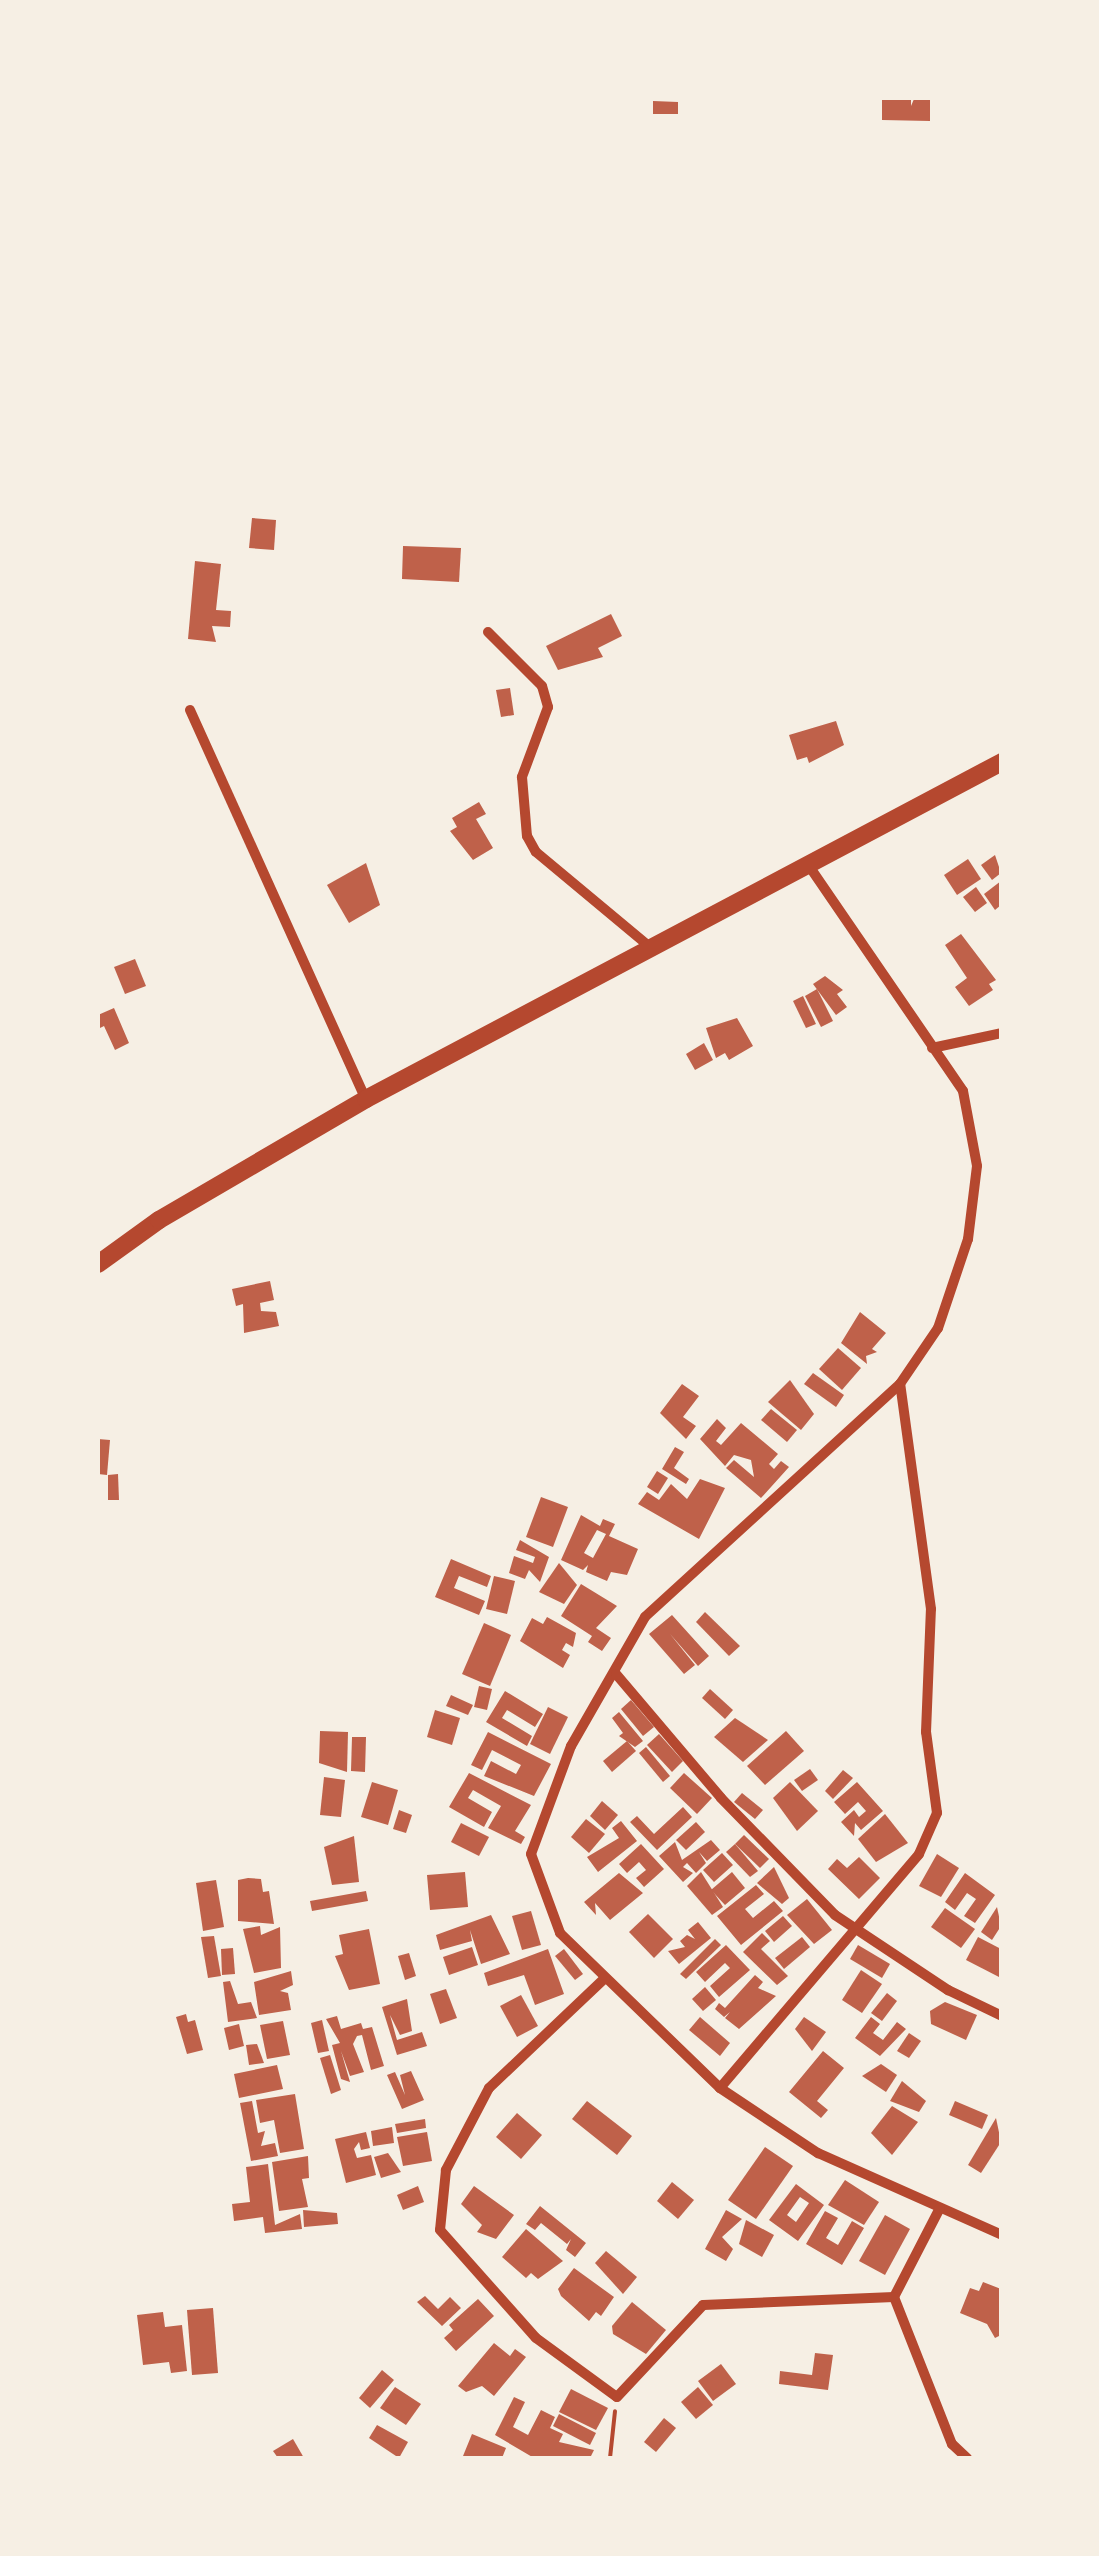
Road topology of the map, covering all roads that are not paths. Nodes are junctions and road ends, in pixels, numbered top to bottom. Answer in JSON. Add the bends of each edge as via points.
{"nodes":[{"id":1,"x":488,"y":632,"type":"dead end"},
{"id":2,"x":190,"y":710,"type":"dead end"},
{"id":3,"x":1002,"y":762,"type":"edge"},
{"id":4,"x":807,"y":863,"type":"junction"},
{"id":5,"x":650,"y":947,"type":"junction"},
{"id":6,"x":1002,"y":1033,"type":"edge"},
{"id":7,"x":932,"y":1048,"type":"junction"},
{"id":8,"x":366,"y":1099,"type":"junction"},
{"id":9,"x":98,"y":1264,"type":"edge"},
{"id":10,"x":900,"y":1384,"type":"junction"},
{"id":11,"x":616,"y":1674,"type":"junction"},
{"id":12,"x":854,"y":1930,"type":"junction"},
{"id":13,"x":605,"y":1978,"type":"junction"},
{"id":14,"x":1002,"y":2016,"type":"edge"},
{"id":15,"x":720,"y":2088,"type":"junction"},
{"id":16,"x":940,"y":2208,"type":"junction"},
{"id":17,"x":1002,"y":2235,"type":"edge"},
{"id":18,"x":894,"y":2297,"type":"junction"},
{"id":19,"x":967,"y":2458,"type":"edge"}],
"edges":[{"from":1,"to":5,"type":"street","via":[[542,686],[548,707],[522,777],[527,836],[536,852]]},
{"from":2,"to":8,"type":"street"},
{"from":3,"to":4,"type":"highway"},
{"from":4,"to":5,"type":"highway"},
{"from":4,"to":7,"type":"street"},
{"from":5,"to":8,"type":"highway"},
{"from":6,"to":7,"type":"street"},
{"from":7,"to":10,"type":"street","via":[[963,1091],[977,1166],[968,1239],[938,1328]]},
{"from":8,"to":9,"type":"highway"},
{"from":10,"to":11,"type":"street","via":[[712,1562],[674,1587],[645,1618]]},
{"from":10,"to":12,"type":"street","via":[[929,1592],[926,1732],[938,1813],[919,1854]]},
{"from":11,"to":12,"type":"street","via":[[721,1798]]},
{"from":11,"to":13,"type":"street","via":[[571,1746],[531,1854],[560,1933]]},
{"from":12,"to":14,"type":"street"},
{"from":12,"to":15,"type":"street"},
{"from":13,"to":15,"type":"street"},
{"from":13,"to":18,"type":"street","via":[[489,2088],[446,2170],[440,2230],[536,2338],[617,2397],[703,2306]]},
{"from":15,"to":16,"type":"street","via":[[818,2152]]},
{"from":16,"to":17,"type":"street"},
{"from":16,"to":18,"type":"street"},
{"from":18,"to":19,"type":"street","via":[[952,2444]]}]}
